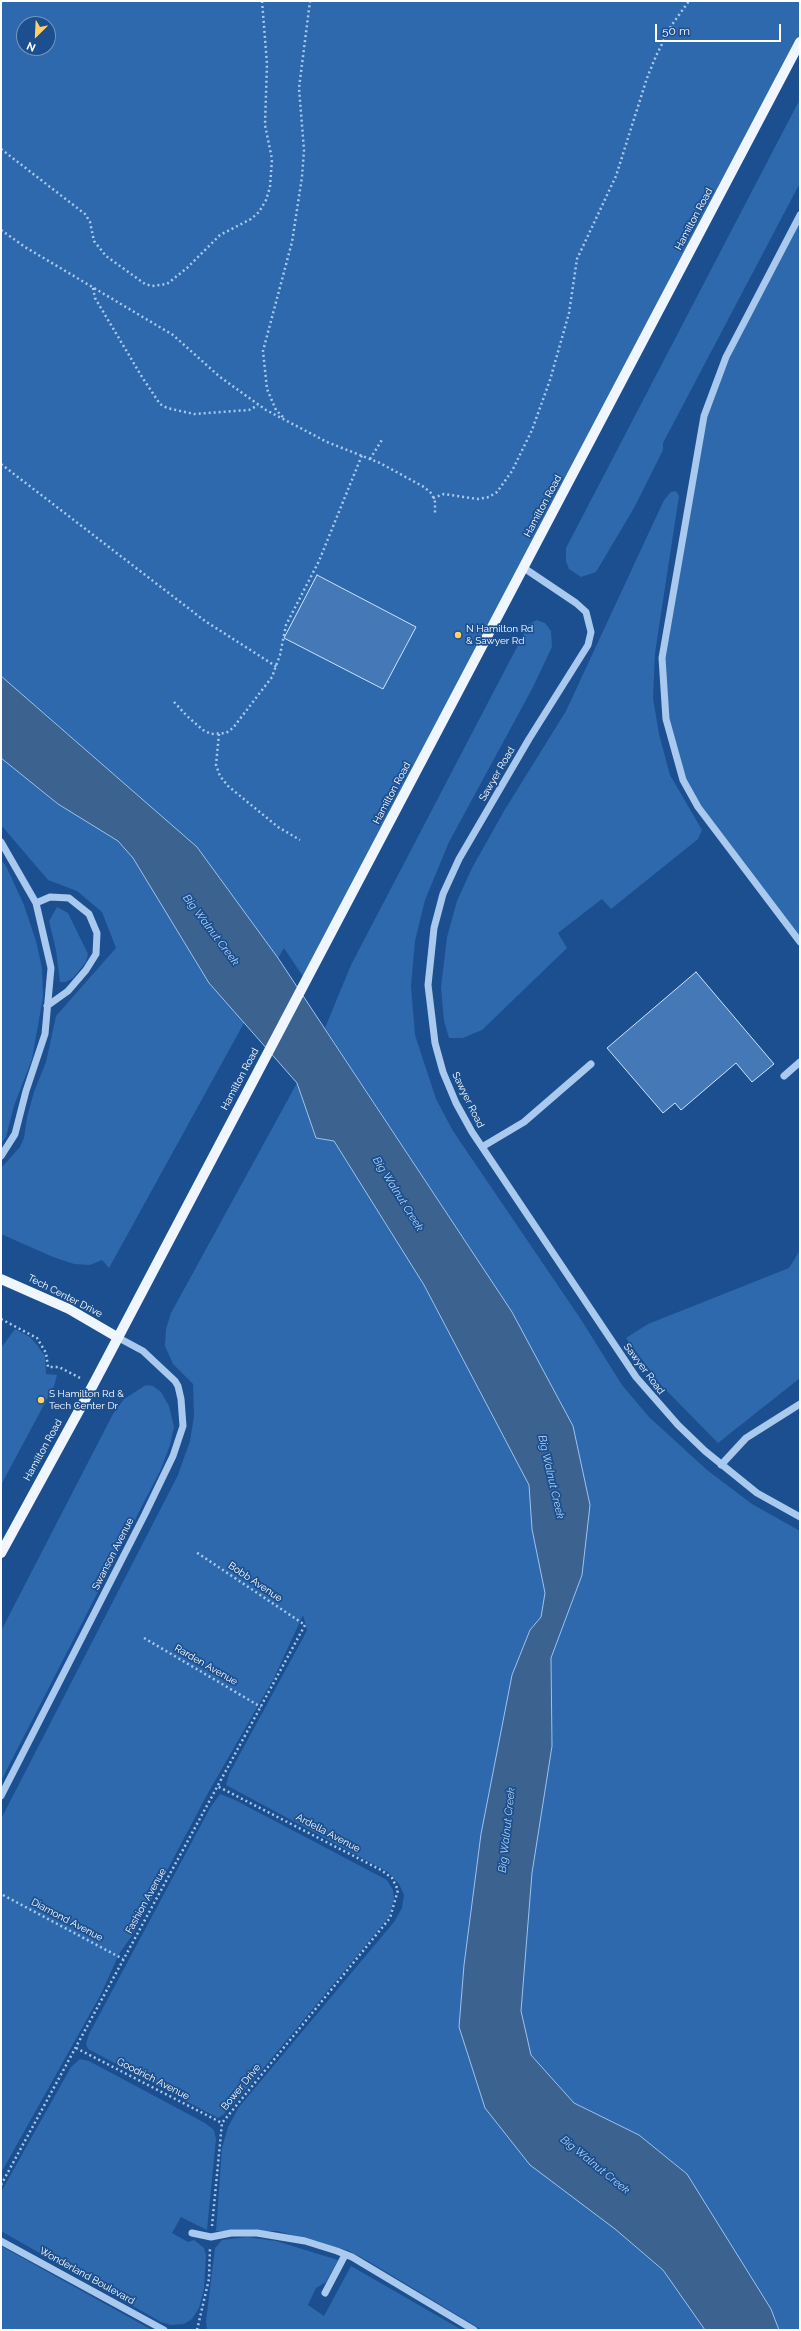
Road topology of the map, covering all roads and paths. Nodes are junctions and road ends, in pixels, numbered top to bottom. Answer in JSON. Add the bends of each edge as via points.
{"nodes":[{"id":1,"x":262,"y":1,"type":"edge"},
{"id":2,"x":310,"y":1,"type":"edge"},
{"id":3,"x":689,"y":1,"type":"edge"},
{"id":4,"x":800,"y":42,"type":"edge"},
{"id":5,"x":1,"y":149,"type":"edge"},
{"id":6,"x":800,"y":215,"type":"edge"},
{"id":7,"x":1,"y":230,"type":"edge"},
{"id":8,"x":93,"y":288,"type":"junction"},
{"id":9,"x":258,"y":405,"type":"junction"},
{"id":10,"x":285,"y":418,"type":"junction"},
{"id":11,"x":383,"y":438,"type":"dead end"},
{"id":12,"x":362,"y":455,"type":"junction"},
{"id":13,"x":370,"y":459,"type":"junction"},
{"id":14,"x":1,"y":464,"type":"edge"},
{"id":15,"x":434,"y":498,"type":"junction"},
{"id":16,"x":435,"y":515,"type":"dead end"},
{"id":17,"x":524,"y":568,"type":"junction"},
{"id":18,"x":277,"y":667,"type":"junction"},
{"id":19,"x":174,"y":702,"type":"dead end"},
{"id":20,"x":220,"y":734,"type":"junction"},
{"id":21,"x":300,"y":840,"type":"dead end"},
{"id":22,"x":1,"y":842,"type":"edge"},
{"id":23,"x":36,"y":903,"type":"junction"},
{"id":24,"x":800,"y":942,"type":"edge"},
{"id":25,"x":48,"y":1006,"type":"junction"},
{"id":26,"x":800,"y":1062,"type":"edge"},
{"id":27,"x":591,"y":1064,"type":"dead end"},
{"id":28,"x":784,"y":1076,"type":"dead end"},
{"id":29,"x":482,"y":1147,"type":"junction"},
{"id":30,"x":1,"y":1156,"type":"edge"},
{"id":31,"x":1,"y":1279,"type":"edge"},
{"id":32,"x":1,"y":1319,"type":"edge"},
{"id":33,"x":117,"y":1337,"type":"junction"},
{"id":34,"x":93,"y":1385,"type":"junction"},
{"id":35,"x":800,"y":1404,"type":"edge"},
{"id":36,"x":721,"y":1465,"type":"junction"},
{"id":37,"x":800,"y":1517,"type":"edge"},
{"id":38,"x":196,"y":1552,"type":"dead end"},
{"id":39,"x":1,"y":1553,"type":"edge"},
{"id":40,"x":305,"y":1625,"type":"joint"},
{"id":41,"x":144,"y":1638,"type":"dead end"},
{"id":42,"x":261,"y":1706,"type":"junction"},
{"id":43,"x":217,"y":1786,"type":"junction"},
{"id":44,"x":1,"y":1796,"type":"edge"},
{"id":45,"x":4,"y":1895,"type":"dead end"},
{"id":46,"x":390,"y":1918,"type":"joint"},
{"id":47,"x":123,"y":1959,"type":"junction"},
{"id":48,"x":76,"y":2048,"type":"junction"},
{"id":49,"x":222,"y":2123,"type":"junction"},
{"id":50,"x":1,"y":2185,"type":"edge"},
{"id":51,"x":192,"y":2233,"type":"dead end"},
{"id":52,"x":211,"y":2237,"type":"junction"},
{"id":53,"x":1,"y":2241,"type":"edge"},
{"id":54,"x":346,"y":2255,"type":"junction"},
{"id":55,"x":325,"y":2293,"type":"dead end"},
{"id":56,"x":164,"y":2330,"type":"edge"},
{"id":57,"x":197,"y":2330,"type":"edge"},
{"id":58,"x":474,"y":2330,"type":"edge"}],
"edges":[{"from":1,"to":5,"type":"path","via":[[267,64],[265,125],[272,167],[266,200],[251,219],[220,235],[167,284],[145,284],[106,256],[94,241],[90,222],[85,214]]},
{"from":2,"to":10,"type":"path","via":[[299,88],[304,150],[302,177],[292,242],[263,351],[267,389],[276,410]]},
{"from":3,"to":15,"type":"path","via":[[671,26],[656,56],[616,176],[577,259],[569,314],[552,373],[532,430],[515,465],[504,484],[489,497],[478,499],[444,494]]},
{"from":4,"to":17,"type":"main road","name":"Hamilton Road"},
{"from":6,"to":24,"type":"street","via":[[726,357],[704,416],[662,658],[666,719],[683,780],[698,807]]},
{"from":7,"to":8,"type":"path"},
{"from":8,"to":9,"type":"path","via":[[172,335],[220,377]]},
{"from":8,"to":9,"type":"path","via":[[95,298],[160,404],[184,414],[249,410]]},
{"from":9,"to":10,"type":"path"},
{"from":10,"to":12,"type":"path","via":[[327,442]]},
{"from":11,"to":13,"type":"path"},
{"from":12,"to":13,"type":"path"},
{"from":12,"to":18,"type":"path","via":[[319,561],[286,626]]},
{"from":13,"to":15,"type":"path","via":[[424,487]]},
{"from":14,"to":18,"type":"path","via":[[205,621]]},
{"from":15,"to":16,"type":"path"},
{"from":17,"to":29,"type":"street","name":"Sawyer Road","via":[[586,612],[591,632],[588,645],[529,738],[459,859],[442,894],[434,928],[428,984],[435,1043],[443,1072],[456,1103]]},
{"from":17,"to":33,"type":"main road","name":"Hamilton Road"},
{"from":18,"to":20,"type":"path","via":[[233,728]]},
{"from":19,"to":20,"type":"path","via":[[196,725],[212,734]]},
{"from":20,"to":21,"type":"path","via":[[216,765],[220,776],[228,786],[278,827]]},
{"from":22,"to":23,"type":"street"},
{"from":23,"to":25,"type":"street","via":[[51,968]]},
{"from":23,"to":25,"type":"street","via":[[50,897],[69,898],[89,914],[97,933],[96,954],[86,970],[68,991]]},
{"from":25,"to":30,"type":"street","via":[[45,1034],[15,1134]]},
{"from":26,"to":28,"type":"street"},
{"from":27,"to":29,"type":"street","via":[[524,1122]]},
{"from":29,"to":36,"type":"street","name":"Sawyer Road","via":[[636,1377],[678,1425]]},
{"from":31,"to":33,"type":"main road","name":"Tech Center Drive","via":[[69,1310]]},
{"from":32,"to":34,"type":"path","via":[[36,1338],[46,1353],[48,1367],[59,1367]]},
{"from":33,"to":34,"type":"main road","name":"Hamilton Road"},
{"from":33,"to":44,"type":"street","name":"Swanson Avenue","via":[[143,1350],[178,1386],[183,1426],[173,1456],[145,1514]]},
{"from":34,"to":39,"type":"main road","name":"Hamilton Road"},
{"from":35,"to":36,"type":"street","via":[[746,1438]]},
{"from":36,"to":37,"type":"street","name":"Sawyer Road","via":[[757,1493]]},
{"from":38,"to":40,"type":"path","name":"Bobb Avenue"},
{"from":40,"to":42,"type":"path","name":"Fashion Avenue"},
{"from":41,"to":42,"type":"path","name":"Rarden Avenue"},
{"from":42,"to":43,"type":"path","name":"Fashion Avenue"},
{"from":43,"to":46,"type":"path","name":"Ardella Avenue","via":[[392,1878],[398,1890]]},
{"from":43,"to":47,"type":"path","name":"Fashion Avenue"},
{"from":45,"to":47,"type":"path","name":"Diamond Avenue"},
{"from":46,"to":49,"type":"path","name":"Bower Drive"},
{"from":47,"to":48,"type":"path","name":"Fashion Avenue"},
{"from":48,"to":49,"type":"path","name":"Goodrich Avenue"},
{"from":48,"to":50,"type":"path","name":"Fashion Avenue"},
{"from":49,"to":52,"type":"path","name":"Bower Drive"},
{"from":51,"to":52,"type":"street"},
{"from":52,"to":54,"type":"street","via":[[257,2233],[305,2241]]},
{"from":52,"to":57,"type":"path","name":"Bower Drive","via":[[209,2278]]},
{"from":53,"to":56,"type":"street","name":"Wonderland Boulevard"},
{"from":54,"to":55,"type":"street"},
{"from":54,"to":58,"type":"street"}]}
